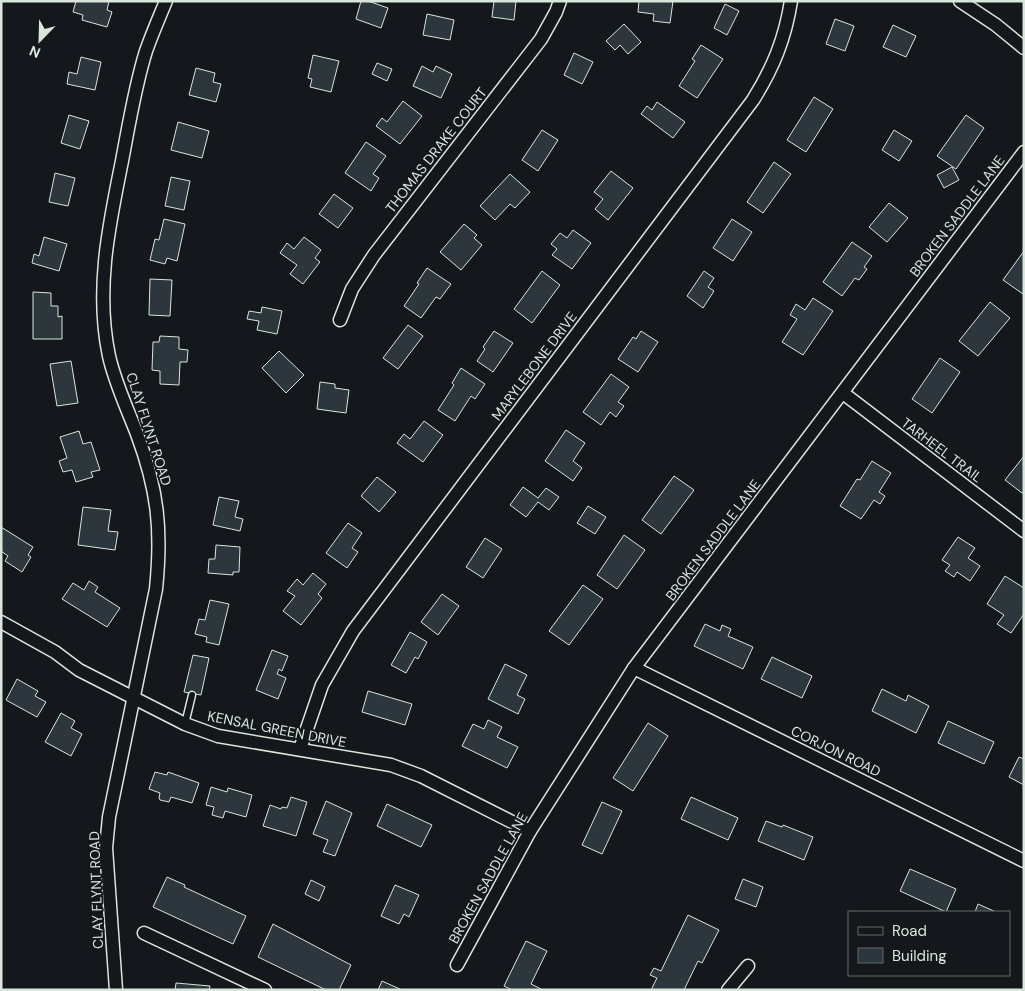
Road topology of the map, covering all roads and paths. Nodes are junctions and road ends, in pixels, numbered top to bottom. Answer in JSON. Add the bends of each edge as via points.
{"nodes":[{"id":1,"x":166,"y":1,"type":"edge"},
{"id":2,"x":560,"y":1,"type":"edge"},
{"id":3,"x":791,"y":1,"type":"edge"},
{"id":4,"x":960,"y":1,"type":"edge"},
{"id":5,"x":1024,"y":48,"type":"edge"},
{"id":6,"x":1024,"y":152,"type":"edge"},
{"id":7,"x":340,"y":320,"type":"dead end"},
{"id":8,"x":843,"y":393,"type":"junction"},
{"id":9,"x":1024,"y":531,"type":"edge"},
{"id":10,"x":1,"y":622,"type":"edge"},
{"id":11,"x":634,"y":668,"type":"junction"},
{"id":12,"x":192,"y":695,"type":"dead end"},
{"id":13,"x":134,"y":698,"type":"junction"},
{"id":14,"x":185,"y":724,"type":"junction"},
{"id":15,"x":300,"y":749,"type":"junction"},
{"id":16,"x":530,"y":831,"type":"junction"},
{"id":17,"x":1024,"y":861,"type":"edge"},
{"id":18,"x":144,"y":933,"type":"dead end"},
{"id":19,"x":458,"y":965,"type":"dead end"},
{"id":20,"x":748,"y":966,"type":"dead end"},
{"id":21,"x":244,"y":985,"type":"edge"},
{"id":22,"x":116,"y":990,"type":"edge"},
{"id":23,"x":265,"y":990,"type":"edge"},
{"id":24,"x":728,"y":990,"type":"edge"}],
"edges":[{"from":1,"to":13,"type":"street","name":"CLAY FLYNT ROAD","via":[[146,50],[104,265],[103,307],[110,358],[150,471],[160,532],[156,589]]},
{"from":2,"to":7,"type":"street","name":"THOMAS DRAKE COURT","via":[[541,39],[374,255],[352,290]]},
{"from":3,"to":15,"type":"street","name":"MARYLEBONE DRIVE","via":[[776,58],[753,100],[353,631],[322,685]]},
{"from":4,"to":5,"type":"street"},
{"from":6,"to":8,"type":"street","name":"BROKEN SADDLE LANE"},
{"from":8,"to":9,"type":"street","name":"TARHEEL TRAIL"},
{"from":8,"to":11,"type":"street","name":"BROKEN SADDLE LANE"},
{"from":10,"to":13,"type":"street","name":"KENSAL GREEN DRIVE","via":[[55,652],[79,670]]},
{"from":11,"to":16,"type":"street","name":"BROKEN SADDLE LANE"},
{"from":11,"to":17,"type":"street","name":"CORJON ROAD"},
{"from":12,"to":14,"type":"lane"},
{"from":13,"to":14,"type":"street","name":"KENSAL GREEN DRIVE"},
{"from":13,"to":22,"type":"street","name":"CLAY FLYNT ROAD","via":[[109,817],[106,848]]},
{"from":14,"to":15,"type":"street","name":"KENSAL GREEN DRIVE","via":[[218,736]]},
{"from":15,"to":16,"type":"street","name":"KENSAL GREEN DRIVE","via":[[391,765],[420,776]]},
{"from":16,"to":19,"type":"street","name":"BROKEN SADDLE LANE"},
{"from":18,"to":21,"type":"street"},
{"from":20,"to":24,"type":"street"},
{"from":21,"to":23,"type":"street"}]}
